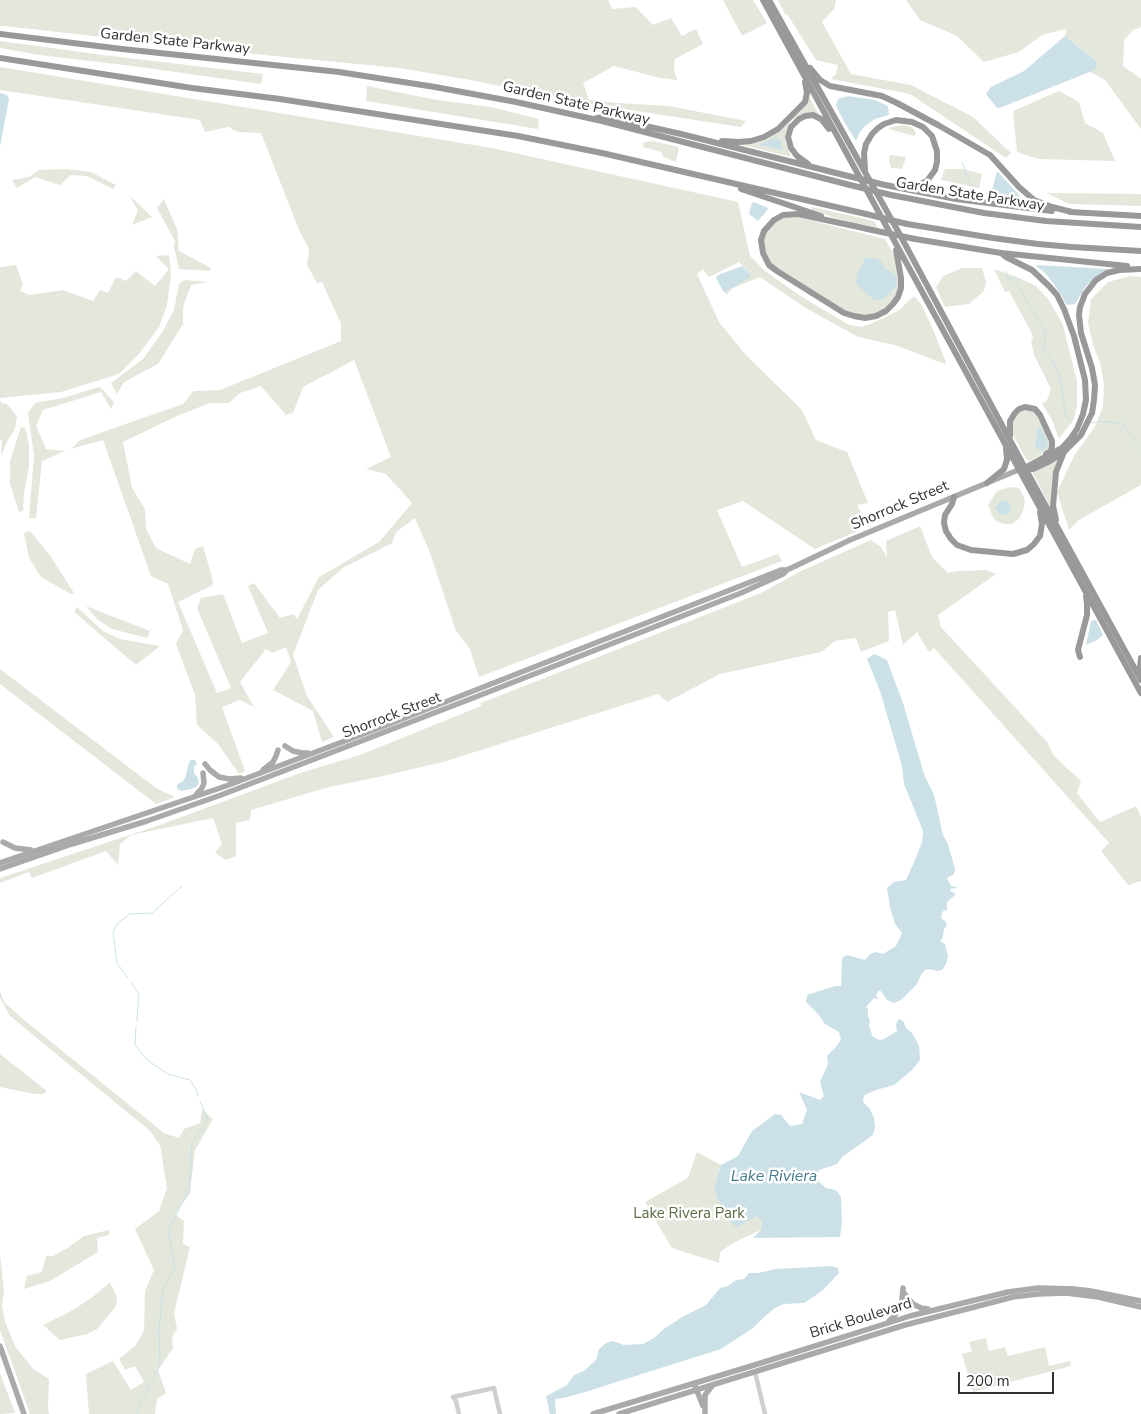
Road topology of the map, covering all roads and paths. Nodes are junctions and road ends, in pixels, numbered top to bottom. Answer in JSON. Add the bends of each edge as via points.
{"nodes":[{"id":1,"x":763,"y":0,"type":"edge"},
{"id":2,"x":769,"y":0,"type":"edge"},
{"id":3,"x":0,"y":34,"type":"edge"},
{"id":4,"x":800,"y":56,"type":"junction"},
{"id":5,"x":0,"y":58,"type":"edge"},
{"id":6,"x":803,"y":73,"type":"junction"},
{"id":7,"x":587,"y":118,"type":"junction"},
{"id":8,"x":838,"y":139,"type":"junction"},
{"id":9,"x":710,"y":141,"type":"junction"},
{"id":10,"x":814,"y":168,"type":"junction"},
{"id":11,"x":866,"y":174,"type":"junction"},
{"id":12,"x":723,"y":181,"type":"junction"},
{"id":13,"x":896,"y":187,"type":"junction"},
{"id":14,"x":1072,"y":212,"type":"junction"},
{"id":15,"x":1141,"y":216,"type":"edge"},
{"id":16,"x":854,"y":226,"type":"junction"},
{"id":17,"x":1141,"y":227,"type":"edge"},
{"id":18,"x":894,"y":241,"type":"junction"},
{"id":19,"x":1141,"y":251,"type":"edge"},
{"id":20,"x":1001,"y":253,"type":"junction"},
{"id":21,"x":1141,"y":268,"type":"edge"},
{"id":22,"x":1008,"y":443,"type":"junction"},
{"id":23,"x":1064,"y":452,"type":"junction"},
{"id":24,"x":1039,"y":461,"type":"junction"},
{"id":25,"x":1022,"y":469,"type":"junction"},
{"id":26,"x":986,"y":483,"type":"junction"},
{"id":27,"x":954,"y":497,"type":"junction"},
{"id":28,"x":1036,"y":499,"type":"junction"},
{"id":29,"x":1062,"y":537,"type":"junction"},
{"id":30,"x":787,"y":570,"type":"junction"},
{"id":31,"x":1085,"y":590,"type":"junction"},
{"id":32,"x":1080,"y":657,"type":"dead end"},
{"id":33,"x":1141,"y":658,"type":"edge"},
{"id":34,"x":1141,"y":675,"type":"edge"},
{"id":35,"x":1141,"y":680,"type":"edge"},
{"id":36,"x":500,"y":688,"type":"junction"},
{"id":37,"x":1141,"y":693,"type":"edge"},
{"id":38,"x":461,"y":696,"type":"junction"},
{"id":39,"x":426,"y":717,"type":"junction"},
{"id":40,"x":285,"y":746,"type":"dead end"},
{"id":41,"x":278,"y":750,"type":"dead end"},
{"id":42,"x":316,"y":752,"type":"junction"},
{"id":43,"x":324,"y":756,"type":"junction"},
{"id":44,"x":287,"y":763,"type":"junction"},
{"id":45,"x":205,"y":764,"type":"dead end"},
{"id":46,"x":203,"y":773,"type":"dead end"},
{"id":47,"x":260,"y":773,"type":"junction"},
{"id":48,"x":248,"y":778,"type":"junction"},
{"id":49,"x":260,"y":780,"type":"junction"},
{"id":50,"x":190,"y":799,"type":"junction"},
{"id":51,"x":3,"y":842,"type":"dead end"},
{"id":52,"x":36,"y":851,"type":"junction"},
{"id":53,"x":0,"y":863,"type":"edge"},
{"id":54,"x":0,"y":870,"type":"edge"},
{"id":55,"x":1141,"y":1301,"type":"edge"},
{"id":56,"x":1141,"y":1307,"type":"edge"},
{"id":57,"x":936,"y":1309,"type":"junction"},
{"id":58,"x":898,"y":1311,"type":"junction"},
{"id":59,"x":910,"y":1316,"type":"junction"},
{"id":60,"x":883,"y":1324,"type":"junction"},
{"id":61,"x":905,"y":1325,"type":"junction"},
{"id":62,"x":0,"y":1346,"type":"edge"},
{"id":63,"x":761,"y":1363,"type":"junction"},
{"id":64,"x":755,"y":1372,"type":"junction"},
{"id":65,"x":692,"y":1384,"type":"junction"},
{"id":66,"x":715,"y":1384,"type":"junction"},
{"id":67,"x":697,"y":1390,"type":"junction"},
{"id":68,"x":705,"y":1413,"type":"edge"},
{"id":69,"x":24,"y":1414,"type":"edge"},
{"id":70,"x":459,"y":1414,"type":"edge"},
{"id":71,"x":500,"y":1414,"type":"edge"},
{"id":72,"x":593,"y":1414,"type":"edge"},
{"id":73,"x":619,"y":1414,"type":"edge"},
{"id":74,"x":765,"y":1414,"type":"edge"}],
"edges":[{"from":1,"to":6,"type":"highway"},
{"from":2,"to":4,"type":"highway"},
{"from":3,"to":7,"type":"highway","name":"Garden State Parkway","via":[[340,72]]},
{"from":4,"to":11,"type":"highway"},
{"from":4,"to":14,"type":"highway","via":[[820,80],[830,86],[877,95],[897,103],[990,155],[1034,200]]},
{"from":5,"to":12,"type":"highway","via":[[518,136]]},
{"from":6,"to":8,"type":"highway"},
{"from":6,"to":9,"type":"highway","via":[[807,90],[804,102],[778,129],[751,141]]},
{"from":7,"to":9,"type":"highway","via":[[606,118]]},
{"from":7,"to":17,"type":"highway","name":"Garden State Parkway","bridge":true,"via":[[891,195],[1046,221]]},
{"from":8,"to":10,"type":"highway","via":[[817,116],[805,116],[794,123],[789,133],[789,144],[796,156]]},
{"from":8,"to":18,"type":"highway"},
{"from":9,"to":10,"type":"highway"},
{"from":10,"to":13,"type":"highway","bridge":true},
{"from":11,"to":13,"type":"highway","via":[[864,153],[872,134],[890,121],[912,122],[932,136],[937,162],[923,184]]},
{"from":11,"to":22,"type":"highway"},
{"from":12,"to":16,"type":"highway"},
{"from":12,"to":19,"type":"highway","bridge":true,"via":[[907,224],[1038,244]]},
{"from":13,"to":14,"type":"highway","via":[[964,200]]},
{"from":14,"to":15,"type":"highway"},
{"from":16,"to":18,"type":"highway","via":[[798,214],[783,215],[764,231],[762,253],[777,271],[844,313],[865,318],[886,311],[899,294],[901,274]]},
{"from":16,"to":20,"type":"highway","bridge":true},
{"from":18,"to":22,"type":"highway"},
{"from":20,"to":21,"type":"highway"},
{"from":20,"to":24,"type":"highway","via":[[1032,270],[1057,295],[1074,336],[1085,380],[1086,400],[1077,429],[1062,448]]},
{"from":21,"to":23,"type":"highway","via":[[1107,273],[1096,280],[1082,300],[1079,323],[1094,376],[1094,400],[1086,425]]},
{"from":22,"to":24,"type":"highway","via":[[1012,417],[1019,409],[1034,409],[1046,424],[1052,441],[1051,451]]},
{"from":22,"to":25,"type":"highway"},
{"from":22,"to":26,"type":"highway","via":[[1006,465]]},
{"from":23,"to":25,"type":"highway","via":[[1033,469]]},
{"from":23,"to":29,"type":"highway","via":[[1056,472],[1053,506]]},
{"from":24,"to":25,"type":"highway"},
{"from":25,"to":26,"type":"main road","name":"Shorrock Street"},
{"from":25,"to":28,"type":"highway"},
{"from":25,"to":29,"type":"highway"},
{"from":26,"to":27,"type":"main road","name":"Shorrock Street"},
{"from":27,"to":28,"type":"highway","via":[[944,523],[953,543],[971,550],[1012,554],[1026,550],[1040,536],[1042,519]]},
{"from":27,"to":30,"type":"main road","name":"Shorrock Street"},
{"from":28,"to":31,"type":"highway"},
{"from":29,"to":35,"type":"highway"},
{"from":30,"to":36,"type":"main road","name":"Shorrock Street","via":[[741,593]]},
{"from":30,"to":38,"type":"main road","name":"Shorrock Street"},
{"from":31,"to":32,"type":"highway","via":[[1088,604],[1078,650]]},
{"from":31,"to":37,"type":"highway"},
{"from":33,"to":34,"type":"highway"},
{"from":36,"to":38,"type":"main road","via":[[470,697]]},
{"from":36,"to":39,"type":"main road","name":"Shorrock Street"},
{"from":38,"to":39,"type":"main road"},
{"from":38,"to":42,"type":"main road","name":"Shorrock Street"},
{"from":39,"to":43,"type":"main road","name":"Shorrock Street"},
{"from":40,"to":42,"type":"main road","via":[[293,752]]},
{"from":41,"to":47,"type":"main road","via":[[273,762]]},
{"from":42,"to":44,"type":"main road","name":"Shorrock Street"},
{"from":43,"to":44,"type":"main road"},
{"from":43,"to":49,"type":"main road","name":"Shorrock Street"},
{"from":44,"to":47,"type":"main road","name":"Shorrock Street"},
{"from":44,"to":49,"type":"main road"},
{"from":45,"to":48,"type":"main road","via":[[220,777]]},
{"from":46,"to":50,"type":"main road","via":[[202,788]]},
{"from":47,"to":48,"type":"main road","name":"Shorrock Street"},
{"from":48,"to":50,"type":"main road","name":"Shorrock Street"},
{"from":49,"to":54,"type":"main road","name":"Shorrock Street"},
{"from":50,"to":52,"type":"main road","name":"Shorrock Street"},
{"from":51,"to":52,"type":"main road","via":[[15,848]]},
{"from":52,"to":53,"type":"main road","name":"Shorrock Street"},
{"from":55,"to":57,"type":"main road","name":"Brick Boulevard","via":[[1091,1291],[1038,1288]]},
{"from":56,"to":61,"type":"main road","name":"Brick Boulevard","via":[[1082,1295],[1038,1294],[988,1303]]},
{"from":57,"to":58,"type":"main road","via":[[916,1306],[909,1301],[904,1290]]},
{"from":57,"to":59,"type":"main road","name":"Brick Boulevard"},
{"from":58,"to":59,"type":"main road","via":[[904,1309]]},
{"from":58,"to":60,"type":"main road"},
{"from":59,"to":60,"type":"main road","name":"Brick Boulevard"},
{"from":59,"to":61,"type":"main road"},
{"from":60,"to":63,"type":"main road","name":"Brick Boulevard"},
{"from":61,"to":64,"type":"main road","name":"Brick Boulevard"},
{"from":62,"to":69,"type":"main road"},
{"from":63,"to":64,"type":"main road"},
{"from":63,"to":65,"type":"main road","name":"Brick Boulevard"},
{"from":64,"to":66,"type":"main road","name":"Brick Boulevard"},
{"from":64,"to":74,"type":"street"},
{"from":65,"to":67,"type":"main road"},
{"from":65,"to":72,"type":"main road","name":"Brick Boulevard"},
{"from":66,"to":67,"type":"main road","name":"Brick Boulevard"},
{"from":66,"to":68,"type":"main road","via":[[705,1395]]},
{"from":67,"to":68,"type":"main road"},
{"from":67,"to":73,"type":"main road","name":"Brick Boulevard"},
{"from":70,"to":71,"type":"street","via":[[453,1397],[494,1388]]}]}
